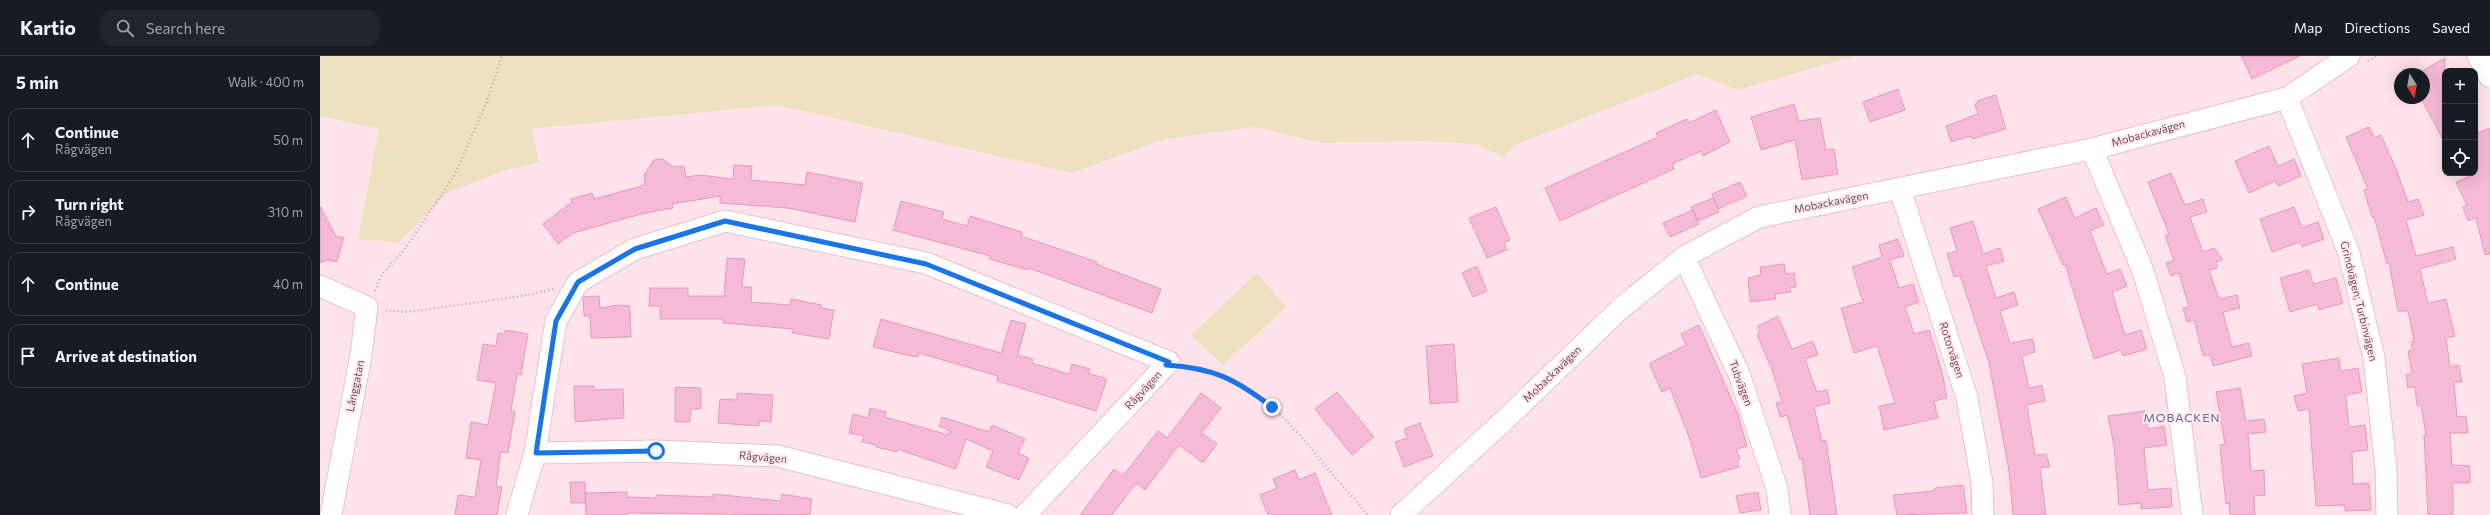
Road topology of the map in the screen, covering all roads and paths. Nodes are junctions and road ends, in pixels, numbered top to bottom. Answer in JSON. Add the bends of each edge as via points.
{"nodes":[{"id":1,"x":502,"y":56,"type":"edge"},
{"id":2,"x":2376,"y":56,"type":"edge"},
{"id":3,"x":2478,"y":56,"type":"edge"},
{"id":4,"x":2356,"y":60,"type":"edge"},
{"id":5,"x":2490,"y":77,"type":"edge"},
{"id":6,"x":2286,"y":98,"type":"junction"},
{"id":7,"x":2092,"y":149,"type":"junction"},
{"id":8,"x":1900,"y":189,"type":"junction"},
{"id":9,"x":1684,"y":257,"type":"junction"},
{"id":10,"x":578,"y":282,"type":"junction"},
{"id":11,"x":320,"y":286,"type":"edge"},
{"id":12,"x":367,"y":307,"type":"junction"},
{"id":13,"x":1166,"y":365,"type":"junction"},
{"id":14,"x":536,"y":453,"type":"junction"},
{"id":15,"x":328,"y":479,"type":"edge"},
{"id":16,"x":331,"y":515,"type":"edge"},
{"id":17,"x":517,"y":515,"type":"edge"},
{"id":18,"x":1008,"y":515,"type":"edge"},
{"id":19,"x":1025,"y":515,"type":"edge"},
{"id":20,"x":1368,"y":515,"type":"edge"},
{"id":21,"x":1401,"y":515,"type":"edge"},
{"id":22,"x":1780,"y":515,"type":"edge"},
{"id":23,"x":1983,"y":515,"type":"edge"},
{"id":24,"x":2192,"y":515,"type":"edge"},
{"id":25,"x":2387,"y":515,"type":"edge"}],
"edges":[{"from":1,"to":12,"type":"path","via":[[486,104],[454,176],[402,254],[382,274]]},
{"from":2,"to":4,"type":"path"},
{"from":3,"to":5,"type":"street"},
{"from":4,"to":6,"type":"street","name":"Mobackavägen"},
{"from":6,"to":7,"type":"street","name":"Mobackavägen"},
{"from":6,"to":25,"type":"street","name":"Grindvägen; Turbinvägen","via":[[2349,253],[2373,350],[2386,469]]},
{"from":7,"to":8,"type":"street","name":"Mobackavägen"},
{"from":7,"to":24,"type":"street","via":[[2143,271],[2175,377]]},
{"from":8,"to":9,"type":"street","name":"Mobackavägen","via":[[1759,217]]},
{"from":8,"to":23,"type":"street","name":"Rotorvägen","via":[[1967,398],[1982,483]]},
{"from":9,"to":21,"type":"street","name":"Mobackavägen","via":[[1620,309]]},
{"from":9,"to":22,"type":"street","name":"Tubvägen","via":[[1739,374],[1778,489]]},
{"from":10,"to":12,"type":"path","via":[[526,296],[440,307],[395,312]]},
{"from":10,"to":13,"type":"street","name":"Rågvägen","via":[[635,249],[725,221],[926,264],[1169,362]]},
{"from":10,"to":14,"type":"street","via":[[556,321]]},
{"from":11,"to":12,"type":"street"},
{"from":12,"to":15,"type":"street","name":"Långgatan","via":[[361,355]]},
{"from":13,"to":19,"type":"street","name":"Rågvägen"},
{"from":13,"to":20,"type":"path","via":[[1193,367],[1225,376],[1253,392],[1291,425]]},
{"from":14,"to":17,"type":"street"},
{"from":14,"to":18,"type":"street","name":"Rågvägen","via":[[656,451],[778,456]]},
{"from":15,"to":16,"type":"street","name":"Långgatan"}]}
